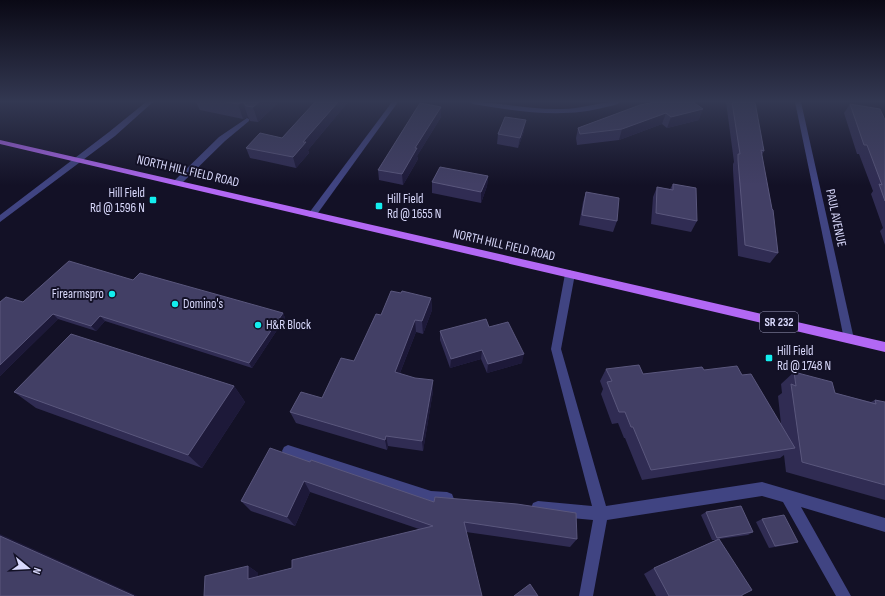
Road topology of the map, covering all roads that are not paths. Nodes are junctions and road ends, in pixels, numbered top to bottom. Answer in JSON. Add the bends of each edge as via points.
{"nodes":[{"id":1,"x":115,"y":130,"type":"edge"},
{"id":2,"x":234,"y":130,"type":"edge"},
{"id":3,"x":375,"y":130,"type":"edge"},
{"id":4,"x":804,"y":130,"type":"edge"},
{"id":5,"x":0,"y":142,"type":"edge"},
{"id":6,"x":78,"y":160,"type":"junction"},
{"id":7,"x":177,"y":183,"type":"junction"},
{"id":8,"x":312,"y":215,"type":"junction"},
{"id":9,"x":0,"y":219,"type":"edge"},
{"id":10,"x":570,"y":274,"type":"junction"},
{"id":11,"x":849,"y":339,"type":"junction"},
{"id":12,"x":885,"y":347,"type":"edge"},
{"id":13,"x":288,"y":451,"type":"dead end"},
{"id":14,"x":788,"y":497,"type":"junction"},
{"id":15,"x":462,"y":501,"type":"edge"},
{"id":16,"x":524,"y":507,"type":"edge"},
{"id":17,"x":601,"y":514,"type":"junction"},
{"id":18,"x":885,"y":525,"type":"edge"},
{"id":19,"x":586,"y":596,"type":"edge"},
{"id":20,"x":844,"y":596,"type":"edge"}],
"edges":[{"from":1,"to":6,"type":"street"},
{"from":2,"to":7,"type":"street"},
{"from":3,"to":8,"type":"street"},
{"from":4,"to":11,"type":"street","name":"PAUL AVENUE"},
{"from":5,"to":6,"type":"main road","name":"NORTH HILL FIELD ROAD","number":"SR 232"},
{"from":6,"to":7,"type":"main road","name":"NORTH HILL FIELD ROAD","number":"SR 232"},
{"from":6,"to":9,"type":"street"},
{"from":7,"to":8,"type":"main road","name":"NORTH HILL FIELD ROAD","number":"SR 232"},
{"from":8,"to":10,"type":"main road","name":"NORTH HILL FIELD ROAD","number":"SR 232"},
{"from":10,"to":11,"type":"main road","name":"NORTH HILL FIELD ROAD","number":"SR 232"},
{"from":10,"to":17,"type":"street","via":[[556,349]]},
{"from":11,"to":12,"type":"main road","name":"NORTH HILL FIELD ROAD","number":"SR 232"},
{"from":13,"to":15,"type":"street","via":[[431,498]]},
{"from":14,"to":17,"type":"street","via":[[762,489]]},
{"from":14,"to":18,"type":"street"},
{"from":14,"to":20,"type":"street"},
{"from":16,"to":17,"type":"street"},
{"from":17,"to":19,"type":"street"}]}
